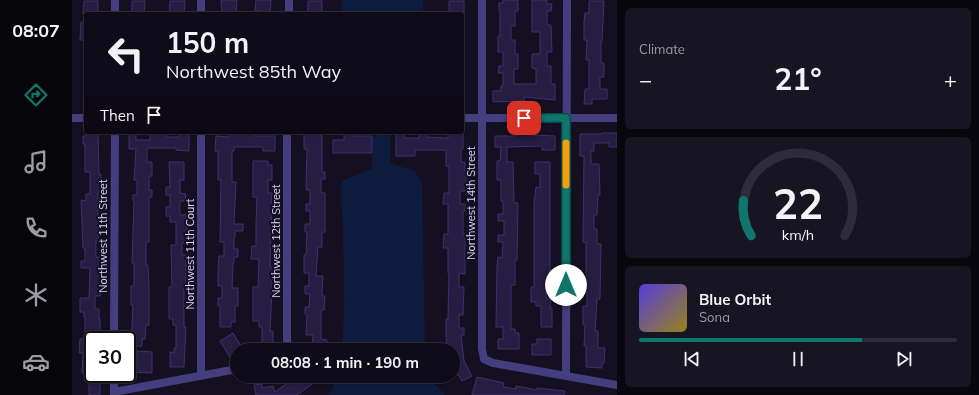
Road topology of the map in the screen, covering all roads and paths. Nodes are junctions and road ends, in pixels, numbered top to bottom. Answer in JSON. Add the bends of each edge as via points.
{"nodes":[{"id":1,"x":114,"y":0,"type":"edge"},
{"id":2,"x":201,"y":0,"type":"edge"},
{"id":3,"x":289,"y":0,"type":"edge"},
{"id":4,"x":482,"y":0,"type":"edge"},
{"id":5,"x":567,"y":0,"type":"edge"},
{"id":6,"x":114,"y":12,"type":"edge"},
{"id":7,"x":201,"y":12,"type":"edge"},
{"id":8,"x":289,"y":12,"type":"edge"},
{"id":9,"x":72,"y":118,"type":"edge"},
{"id":10,"x":84,"y":118,"type":"edge"},
{"id":11,"x":464,"y":118,"type":"edge"},
{"id":12,"x":482,"y":118,"type":"junction"},
{"id":13,"x":566,"y":118,"type":"junction"},
{"id":14,"x":617,"y":118,"type":"edge"},
{"id":15,"x":115,"y":134,"type":"edge"},
{"id":16,"x":201,"y":134,"type":"edge"},
{"id":17,"x":287,"y":134,"type":"edge"},
{"id":18,"x":114,"y":331,"type":"edge"},
{"id":19,"x":287,"y":343,"type":"edge"},
{"id":20,"x":230,"y":370,"type":"edge"},
{"id":21,"x":201,"y":375,"type":"junction"},
{"id":22,"x":566,"y":376,"type":"junction"},
{"id":23,"x":617,"y":385,"type":"edge"},
{"id":24,"x":114,"y":393,"type":"edge"}],
"edges":[{"from":1,"to":6,"type":"street"},
{"from":2,"to":7,"type":"street"},
{"from":3,"to":8,"type":"street"},
{"from":4,"to":12,"type":"street","name":"Northwest 14th Street"},
{"from":5,"to":13,"type":"street"},
{"from":9,"to":10,"type":"street"},
{"from":11,"to":12,"type":"street"},
{"from":12,"to":13,"type":"street"},
{"from":12,"to":22,"type":"street","name":"Northwest 14th Street","via":[[484,359],[493,363]]},
{"from":13,"to":14,"type":"street"},
{"from":13,"to":22,"type":"street"},
{"from":15,"to":18,"type":"street","name":"Northwest 11th Street"},
{"from":16,"to":21,"type":"street","name":"Northwest 11th Court"},
{"from":17,"to":19,"type":"street","name":"Northwest 12th Street"},
{"from":20,"to":21,"type":"street"},
{"from":21,"to":24,"type":"street"},
{"from":22,"to":23,"type":"street"}]}
